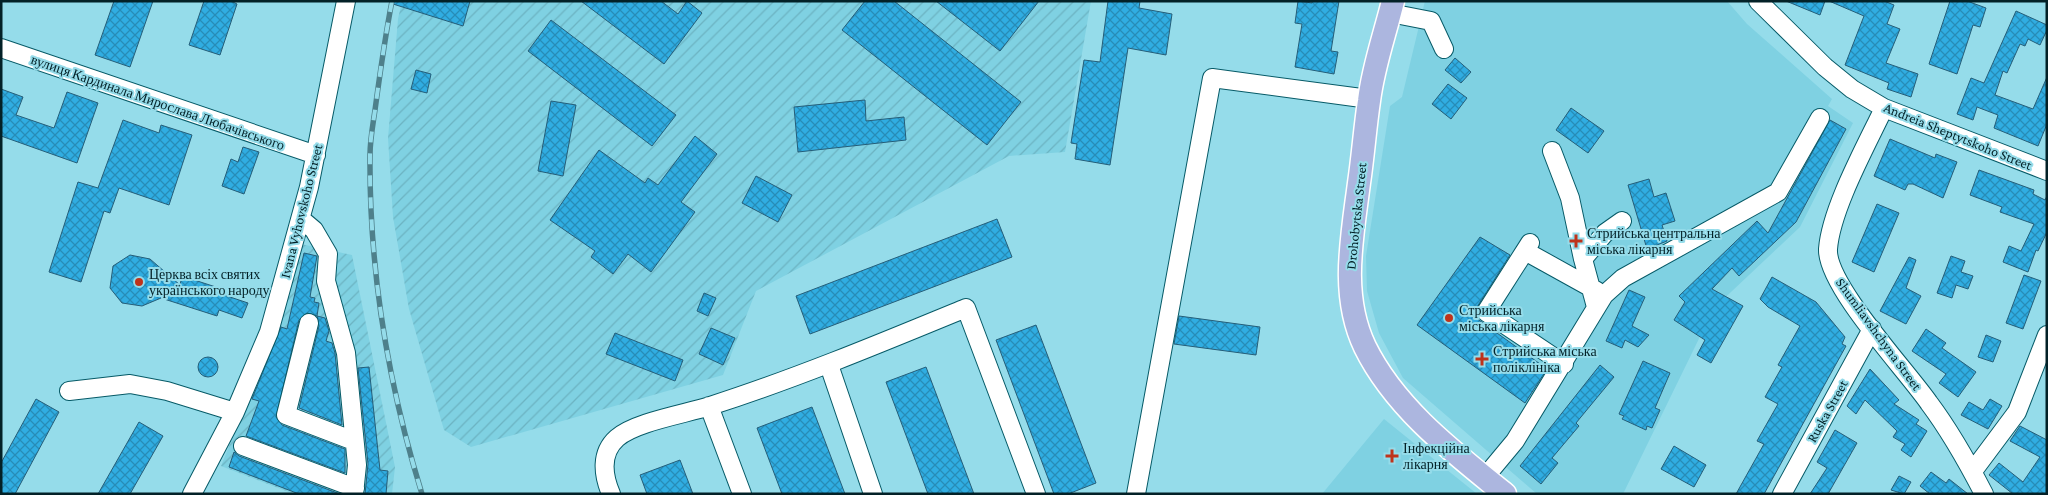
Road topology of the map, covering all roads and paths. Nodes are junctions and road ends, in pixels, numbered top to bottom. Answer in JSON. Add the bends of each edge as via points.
{"nodes":[{"id":1,"x":346,"y":1,"type":"edge"},
{"id":2,"x":1758,"y":1,"type":"edge"},
{"id":3,"x":1391,"y":7,"type":"edge"},
{"id":4,"x":1,"y":48,"type":"edge"},
{"id":5,"x":1444,"y":49,"type":"dead end"},
{"id":6,"x":1369,"y":99,"type":"junction"},
{"id":7,"x":1884,"y":108,"type":"junction"},
{"id":8,"x":1820,"y":118,"type":"dead end"},
{"id":9,"x":1552,"y":150,"type":"dead end"},
{"id":10,"x":316,"y":155,"type":"junction"},
{"id":11,"x":2047,"y":171,"type":"edge"},
{"id":12,"x":301,"y":219,"type":"junction"},
{"id":13,"x":1622,"y":221,"type":"dead end"},
{"id":14,"x":1583,"y":259,"type":"junction"},
{"id":15,"x":1597,"y":297,"type":"junction"},
{"id":16,"x":309,"y":323,"type":"dead end"},
{"id":17,"x":1872,"y":329,"type":"junction"},
{"id":18,"x":2047,"y":335,"type":"edge"},
{"id":19,"x":1564,"y":364,"type":"junction"},
{"id":20,"x":829,"y":365,"type":"junction"},
{"id":21,"x":69,"y":391,"type":"dead end"},
{"id":22,"x":709,"y":406,"type":"junction"},
{"id":23,"x":235,"y":412,"type":"junction"},
{"id":24,"x":354,"y":441,"type":"junction"},
{"id":25,"x":243,"y":446,"type":"dead end"},
{"id":26,"x":1973,"y":471,"type":"junction"},
{"id":27,"x":1496,"y":488,"type":"edge"},
{"id":28,"x":354,"y":491,"type":"edge"},
{"id":29,"x":192,"y":494,"type":"edge"},
{"id":30,"x":611,"y":494,"type":"edge"},
{"id":31,"x":742,"y":494,"type":"edge"},
{"id":32,"x":873,"y":494,"type":"edge"},
{"id":33,"x":1036,"y":494,"type":"edge"},
{"id":34,"x":1136,"y":494,"type":"edge"},
{"id":35,"x":1782,"y":494,"type":"edge"},
{"id":36,"x":1984,"y":494,"type":"edge"}],
"edges":[{"from":1,"to":10,"type":"street","name":"Ivana Vyhovskoho Street"},
{"from":2,"to":7,"type":"street","name":"Andreia Sheptytskoho Street","via":[[1825,67],[1852,89]]},
{"from":3,"to":5,"type":"street","via":[[1431,21]]},
{"from":3,"to":6,"type":"main road","name":"Drohobytska Street"},
{"from":4,"to":10,"type":"street","name":"вулиця Кардинала Мирослава Любачівського"},
{"from":6,"to":27,"type":"main road","name":"Drohobytska Street","via":[[1350,257],[1350,292],[1356,321],[1381,375],[1405,407]]},
{"from":6,"to":34,"type":"street","via":[[1212,78]]},
{"from":7,"to":11,"type":"street","name":"Andreia Sheptytskoho Street"},
{"from":7,"to":17,"type":"street","name":"Shumliavshchyna Street","via":[[1832,223],[1828,251],[1837,281]]},
{"from":8,"to":15,"type":"street","via":[[1778,192],[1623,278]]},
{"from":9,"to":14,"type":"street","via":[[1570,198]]},
{"from":10,"to":12,"type":"street","name":"Ivana Vyhovskoho Street"},
{"from":12,"to":23,"type":"street","name":"Ivana Vyhovskoho Street","via":[[269,332]]},
{"from":12,"to":24,"type":"street","via":[[314,230],[328,254],[326,281],[346,353]]},
{"from":13,"to":14,"type":"street","via":[[1605,233]]},
{"from":14,"to":15,"type":"street"},
{"from":15,"to":19,"type":"street"},
{"from":15,"to":19,"type":"street","via":[[1528,247],[1486,312]]},
{"from":16,"to":24,"type":"street","via":[[286,415]]},
{"from":17,"to":26,"type":"street","name":"Shumliavshchyna Street","via":[[1930,403]]},
{"from":17,"to":35,"type":"street","name":"Ruska Street"},
{"from":18,"to":26,"type":"street","via":[[2017,412]]},
{"from":19,"to":27,"type":"street","via":[[1515,441]]},
{"from":20,"to":22,"type":"street"},
{"from":20,"to":32,"type":"street"},
{"from":20,"to":33,"type":"street","via":[[966,308]]},
{"from":21,"to":23,"type":"street","via":[[130,384],[167,391]]},
{"from":22,"to":30,"type":"street","via":[[634,428],[617,438],[604,455]]},
{"from":22,"to":31,"type":"street"},
{"from":23,"to":29,"type":"street","name":"Ivana Vyhovskoho Street"},
{"from":24,"to":28,"type":"street","via":[[357,465]]},
{"from":25,"to":28,"type":"street"},
{"from":26,"to":36,"type":"street","name":"Shumliavshchyna Street"}]}
